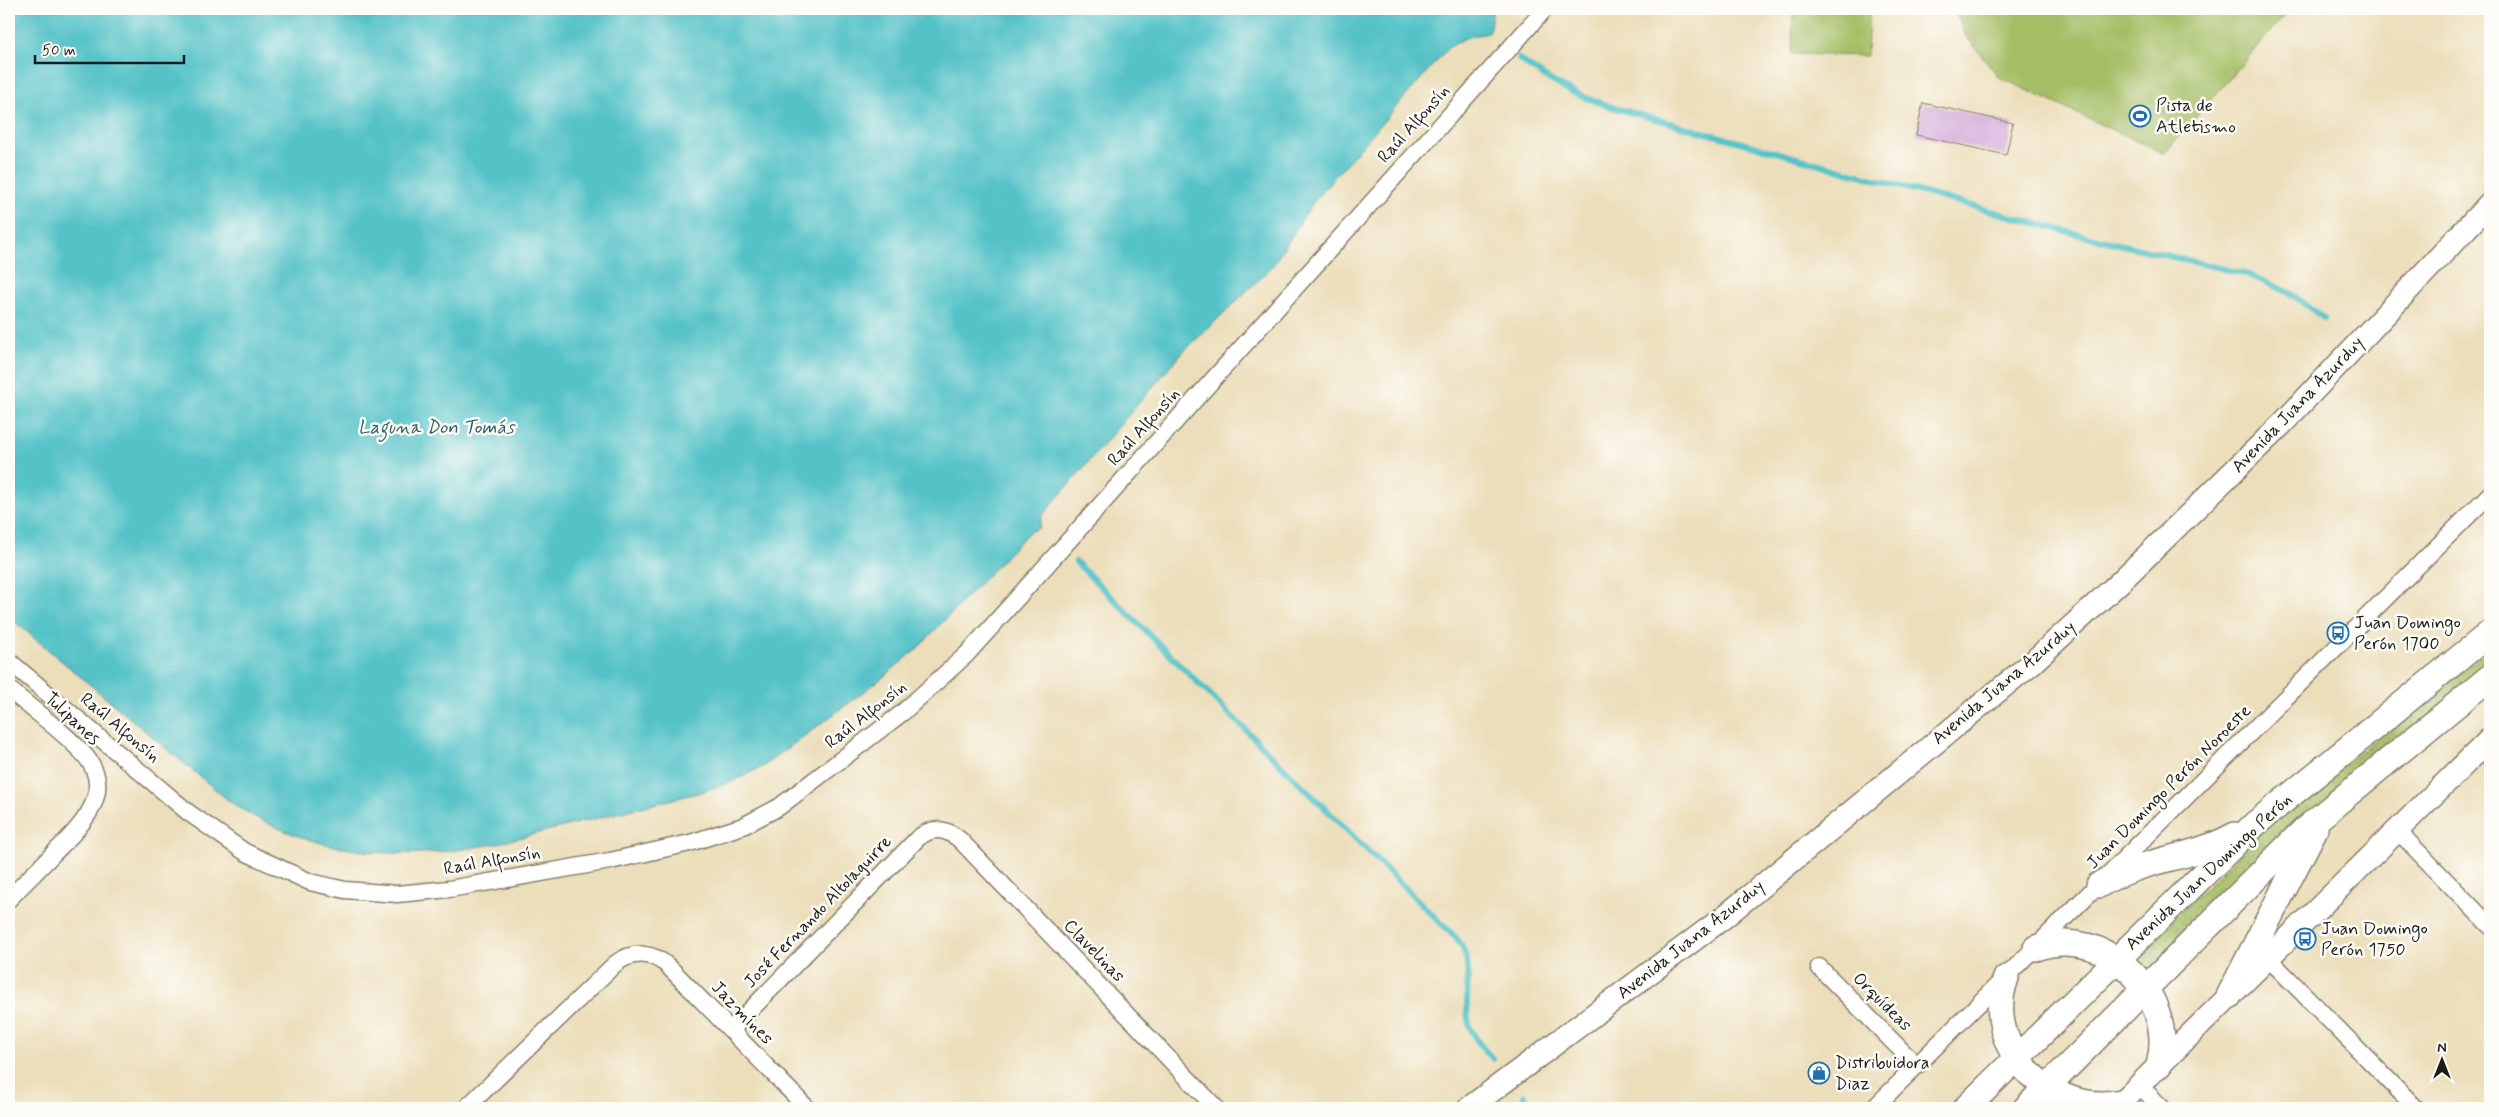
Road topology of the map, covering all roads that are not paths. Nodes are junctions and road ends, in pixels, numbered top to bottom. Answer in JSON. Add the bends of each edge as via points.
{"nodes":[{"id":1,"x":1545,"y":9,"type":"edge"},
{"id":2,"x":2490,"y":203,"type":"edge"},
{"id":3,"x":2490,"y":494,"type":"edge"},
{"id":4,"x":2490,"y":633,"type":"edge"},
{"id":5,"x":9,"y":661,"type":"edge"},
{"id":6,"x":2490,"y":677,"type":"edge"},
{"id":7,"x":9,"y":689,"type":"edge"},
{"id":8,"x":2490,"y":739,"type":"edge"},
{"id":9,"x":2323,"y":814,"type":"junction"},
{"id":10,"x":2255,"y":824,"type":"junction"},
{"id":11,"x":939,"y":829,"type":"joint"},
{"id":12,"x":2397,"y":830,"type":"junction"},
{"id":13,"x":2099,"y":886,"type":"junction"},
{"id":14,"x":9,"y":899,"type":"edge"},
{"id":15,"x":2490,"y":926,"type":"edge"},
{"id":16,"x":2036,"y":948,"type":"junction"},
{"id":17,"x":2268,"y":958,"type":"junction"},
{"id":18,"x":2117,"y":960,"type":"junction"},
{"id":19,"x":1819,"y":967,"type":"dead end"},
{"id":20,"x":2006,"y":978,"type":"junction"},
{"id":21,"x":2144,"y":990,"type":"junction"},
{"id":22,"x":2230,"y":996,"type":"junction"},
{"id":23,"x":731,"y":1030,"type":"junction"},
{"id":24,"x":2016,"y":1059,"type":"junction"},
{"id":25,"x":2159,"y":1065,"type":"junction"},
{"id":26,"x":1917,"y":1066,"type":"junction"},
{"id":27,"x":2140,"y":1085,"type":"junction"},
{"id":28,"x":2047,"y":1088,"type":"junction"},
{"id":29,"x":2119,"y":1105,"type":"edge"},
{"id":30,"x":466,"y":1108,"type":"edge"},
{"id":31,"x":808,"y":1108,"type":"edge"},
{"id":32,"x":1216,"y":1108,"type":"edge"},
{"id":33,"x":1469,"y":1108,"type":"edge"},
{"id":34,"x":1874,"y":1108,"type":"edge"},
{"id":35,"x":1966,"y":1108,"type":"edge"},
{"id":36,"x":2026,"y":1108,"type":"edge"},
{"id":37,"x":2162,"y":1108,"type":"edge"},
{"id":38,"x":2416,"y":1108,"type":"edge"}],
"edges":[{"from":1,"to":5,"type":"street","name":"Raúl Alfonsín","via":[[967,654],[916,702],[812,782],[779,807],[743,826],[638,855],[449,889],[388,894],[328,887],[292,876],[260,861],[208,828]]},
{"from":2,"to":33,"type":"street","name":"Avenida Juana Azurduy","via":[[2283,423],[2033,662],[1723,918]]},
{"from":3,"to":13,"type":"street","name":"Juan Domingo Perón Noroeste"},
{"from":4,"to":10,"type":"main road","name":"Avenida Juan Domingo Perón"},
{"from":6,"to":9,"type":"main road","name":"Avenida Juan Domingo Perón"},
{"from":7,"to":14,"type":"street","name":"Tulipanes","via":[[80,751],[92,766],[97,785],[92,808],[80,828]]},
{"from":8,"to":12,"type":"street"},
{"from":9,"to":21,"type":"main road","name":"Avenida Juan Domingo Perón"},
{"from":9,"to":22,"type":"main road"},
{"from":10,"to":13,"type":"main road","via":[[2216,845],[2123,872]]},
{"from":10,"to":18,"type":"main road","name":"Avenida Juan Domingo Perón"},
{"from":11,"to":23,"type":"street","name":"José Fernando Altolaguirre","via":[[918,838]]},
{"from":11,"to":32,"type":"street","name":"Clavelinas","via":[[951,832],[960,840]]},
{"from":12,"to":15,"type":"street"},
{"from":12,"to":17,"type":"street"},
{"from":13,"to":16,"type":"street","name":"Juan Domingo Perón Noroeste"},
{"from":16,"to":18,"type":"main road","via":[[2049,944],[2077,944],[2098,949]]},
{"from":16,"to":20,"type":"street","name":"Juan Domingo Perón Noroeste"},
{"from":17,"to":22,"type":"street"},
{"from":17,"to":38,"type":"street"},
{"from":18,"to":21,"type":"main road"},
{"from":18,"to":24,"type":"main road","name":"Avenida Juan Domingo Perón"},
{"from":19,"to":26,"type":"street","name":"Orquídeas"},
{"from":20,"to":24,"type":"main road","via":[[2001,998],[2001,1026]]},
{"from":20,"to":26,"type":"street","name":"Juan Domingo Perón Noroeste"},
{"from":21,"to":25,"type":"main road","via":[[2155,1007],[2161,1026],[2163,1046]]},
{"from":21,"to":28,"type":"main road","name":"Avenida Juan Domingo Perón"},
{"from":22,"to":25,"type":"street"},
{"from":23,"to":30,"type":"street","name":"Jazmínes","via":[[657,958],[642,954],[628,956],[615,964]]},
{"from":23,"to":31,"type":"street","name":"Jazmínes"},
{"from":24,"to":28,"type":"main road"},
{"from":24,"to":35,"type":"main road","name":"Avenida Juan Domingo Perón"},
{"from":25,"to":27,"type":"street"},
{"from":26,"to":34,"type":"street","name":"Juan Domingo Perón Noroeste"},
{"from":27,"to":29,"type":"street"},
{"from":27,"to":37,"type":"street"},
{"from":28,"to":29,"type":"main road","via":[[2082,1104]]},
{"from":28,"to":36,"type":"main road","name":"Avenida Juan Domingo Perón"}]}
